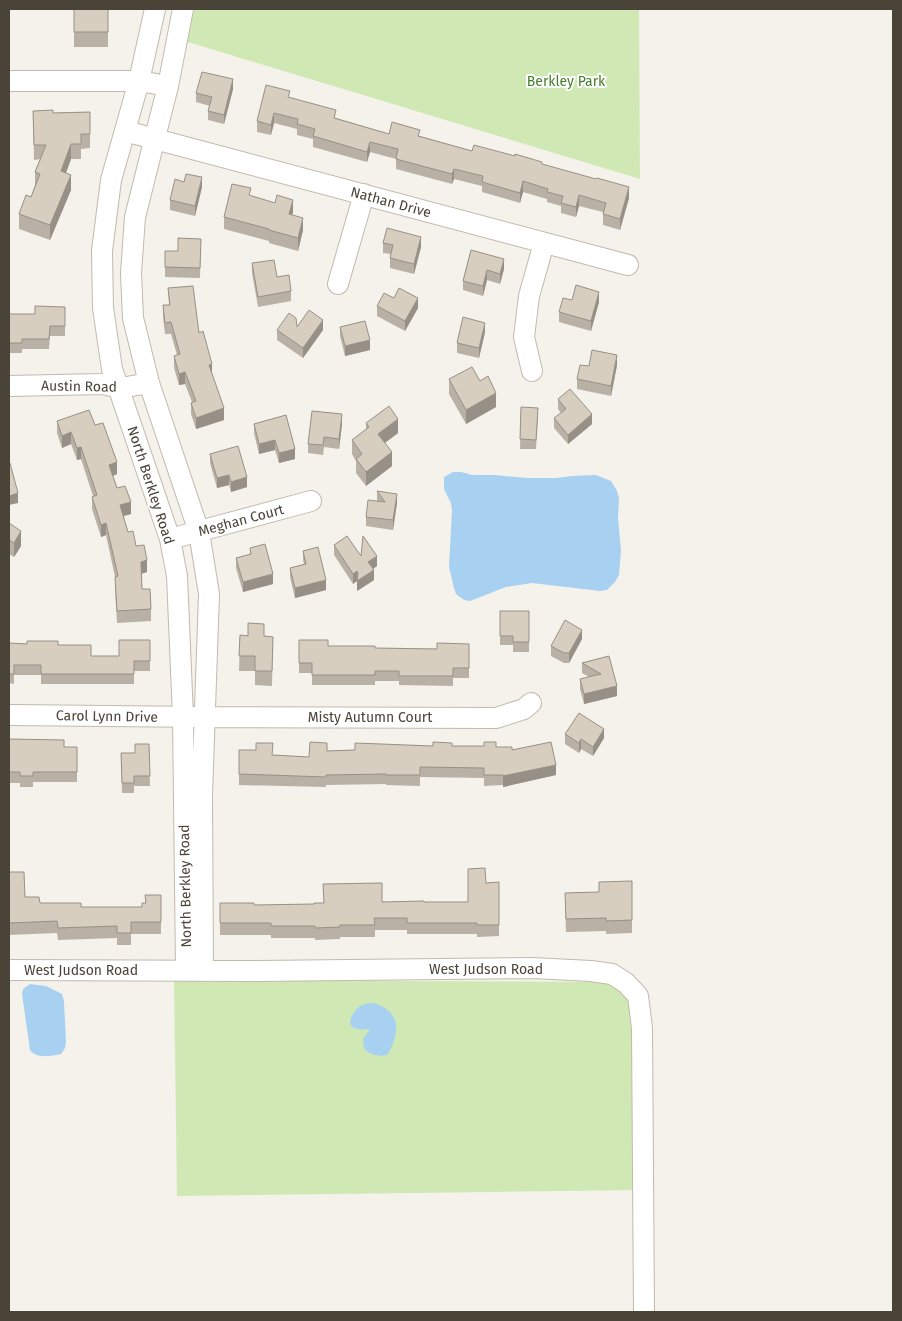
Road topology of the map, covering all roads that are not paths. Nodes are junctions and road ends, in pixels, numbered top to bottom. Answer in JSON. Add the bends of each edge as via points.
{"nodes":[{"id":1,"x":155,"y":9,"type":"edge"},
{"id":2,"x":183,"y":9,"type":"edge"},
{"id":3,"x":9,"y":81,"type":"edge"},
{"id":4,"x":139,"y":81,"type":"junction"},
{"id":5,"x":168,"y":86,"type":"junction"},
{"id":6,"x":124,"y":131,"type":"junction"},
{"id":7,"x":154,"y":139,"type":"junction"},
{"id":8,"x":364,"y":194,"type":"junction"},
{"id":9,"x":544,"y":243,"type":"junction"},
{"id":10,"x":628,"y":266,"type":"dead end"},
{"id":11,"x":338,"y":284,"type":"dead end"},
{"id":12,"x":532,"y":371,"type":"dead end"},
{"id":13,"x":148,"y":383,"type":"junction"},
{"id":14,"x":9,"y":386,"type":"edge"},
{"id":15,"x":118,"y":387,"type":"junction"},
{"id":16,"x":311,"y":501,"type":"dead end"},
{"id":17,"x":198,"y":532,"type":"junction"},
{"id":18,"x":170,"y":539,"type":"junction"},
{"id":19,"x":531,"y":703,"type":"dead end"},
{"id":20,"x":9,"y":715,"type":"edge"},
{"id":21,"x":183,"y":717,"type":"junction"},
{"id":22,"x":205,"y":717,"type":"junction"},
{"id":23,"x":9,"y":970,"type":"edge"},
{"id":24,"x":194,"y":970,"type":"junction"},
{"id":25,"x":644,"y":1312,"type":"edge"}],
"edges":[{"from":1,"to":4,"type":"street","name":"North Berkley Road"},
{"from":2,"to":5,"type":"street","name":"North Berkley Road"},
{"from":3,"to":4,"type":"street"},
{"from":4,"to":5,"type":"street"},
{"from":4,"to":6,"type":"street","name":"North Berkley Road"},
{"from":5,"to":7,"type":"street","name":"North Berkley Road"},
{"from":6,"to":7,"type":"street","name":"Nathan Drive"},
{"from":6,"to":15,"type":"street","name":"North Berkley Road","via":[[111,180],[102,251],[103,308],[112,370]]},
{"from":7,"to":8,"type":"street","name":"Nathan Drive"},
{"from":7,"to":13,"type":"street","name":"North Berkley Road","via":[[135,217],[131,273],[133,318]]},
{"from":8,"to":9,"type":"street","name":"Nathan Drive"},
{"from":8,"to":11,"type":"street"},
{"from":9,"to":10,"type":"street","name":"Nathan Drive"},
{"from":9,"to":12,"type":"street","via":[[530,296],[524,337]]},
{"from":13,"to":15,"type":"street","name":"Austin Road"},
{"from":13,"to":17,"type":"street","name":"North Berkley Road"},
{"from":14,"to":15,"type":"street","name":"Austin Road","via":[[102,384]]},
{"from":15,"to":18,"type":"street","name":"North Berkley Road"},
{"from":16,"to":17,"type":"street","name":"Meghan Court"},
{"from":17,"to":18,"type":"street","name":"Meghan Court"},
{"from":17,"to":22,"type":"street","name":"North Berkley Road","via":[[209,594]]},
{"from":18,"to":21,"type":"street","name":"North Berkley Road","via":[[177,576]]},
{"from":19,"to":22,"type":"street","name":"Misty Autumn Court","via":[[524,709],[496,718]]},
{"from":20,"to":21,"type":"street","name":"Carol Lynn Drive"},
{"from":21,"to":22,"type":"street","name":"Carol Lynn Drive"},
{"from":21,"to":24,"type":"street","name":"North Berkley Road"},
{"from":22,"to":24,"type":"street","name":"North Berkley Road"},
{"from":23,"to":24,"type":"street","name":"West Judson Road"},
{"from":24,"to":25,"type":"street","name":"West Judson Road","via":[[532,968],[612,974],[626,983],[638,996],[642,1028]]}]}
